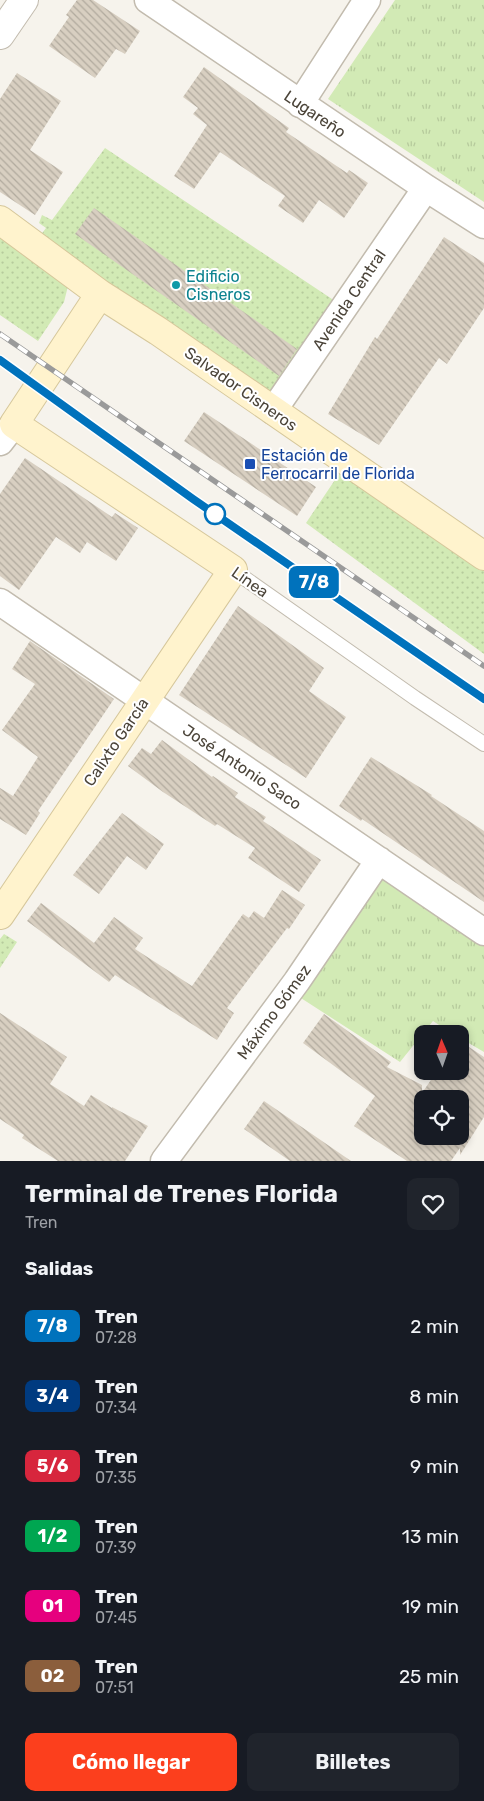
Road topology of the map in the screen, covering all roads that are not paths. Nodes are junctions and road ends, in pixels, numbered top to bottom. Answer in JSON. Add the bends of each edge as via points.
{"nodes":[{"id":1,"x":24,"y":0,"type":"edge"},
{"id":2,"x":148,"y":0,"type":"edge"},
{"id":3,"x":367,"y":0,"type":"edge"},
{"id":4,"x":0,"y":34,"type":"edge"},
{"id":5,"x":300,"y":104,"type":"junction"},
{"id":6,"x":426,"y":188,"type":"junction"},
{"id":7,"x":0,"y":220,"type":"edge"},
{"id":8,"x":484,"y":225,"type":"edge"},
{"id":9,"x":100,"y":294,"type":"junction"},
{"id":10,"x":273,"y":411,"type":"junction"},
{"id":11,"x":7,"y":433,"type":"edge"},
{"id":12,"x":484,"y":556,"type":"edge"},
{"id":13,"x":232,"y":570,"type":"junction"},
{"id":14,"x":0,"y":602,"type":"edge"},
{"id":15,"x":144,"y":700,"type":"junction"},
{"id":16,"x":484,"y":744,"type":"edge"},
{"id":17,"x":379,"y":860,"type":"junction"},
{"id":18,"x":0,"y":915,"type":"edge"},
{"id":19,"x":484,"y":932,"type":"edge"},
{"id":20,"x":164,"y":1161,"type":"edge"}],
"edges":[{"from":1,"to":4,"type":"street"},
{"from":2,"to":5,"type":"street","name":"Lugareño"},
{"from":3,"to":5,"type":"street"},
{"from":5,"to":6,"type":"street","name":"Lugareño"},
{"from":6,"to":8,"type":"street","name":"Lugareño"},
{"from":6,"to":10,"type":"street","name":"Avenida Central"},
{"from":7,"to":9,"type":"main road","name":"Salvador Cisneros"},
{"from":9,"to":10,"type":"main road","name":"Salvador Cisneros"},
{"from":9,"to":11,"type":"main road"},
{"from":10,"to":12,"type":"main road","name":"Salvador Cisneros"},
{"from":11,"to":13,"type":"main road","name":"Línea"},
{"from":13,"to":15,"type":"main road","name":"Calixto García"},
{"from":13,"to":16,"type":"lane","name":"Línea"},
{"from":14,"to":15,"type":"street","name":"José Antonio Saco"},
{"from":15,"to":17,"type":"street","name":"José Antonio Saco"},
{"from":15,"to":18,"type":"main road","name":"Calixto García"},
{"from":17,"to":19,"type":"street","name":"José Antonio Saco"},
{"from":17,"to":20,"type":"street","name":"Máximo Gómez","via":[[297,981]]}]}
